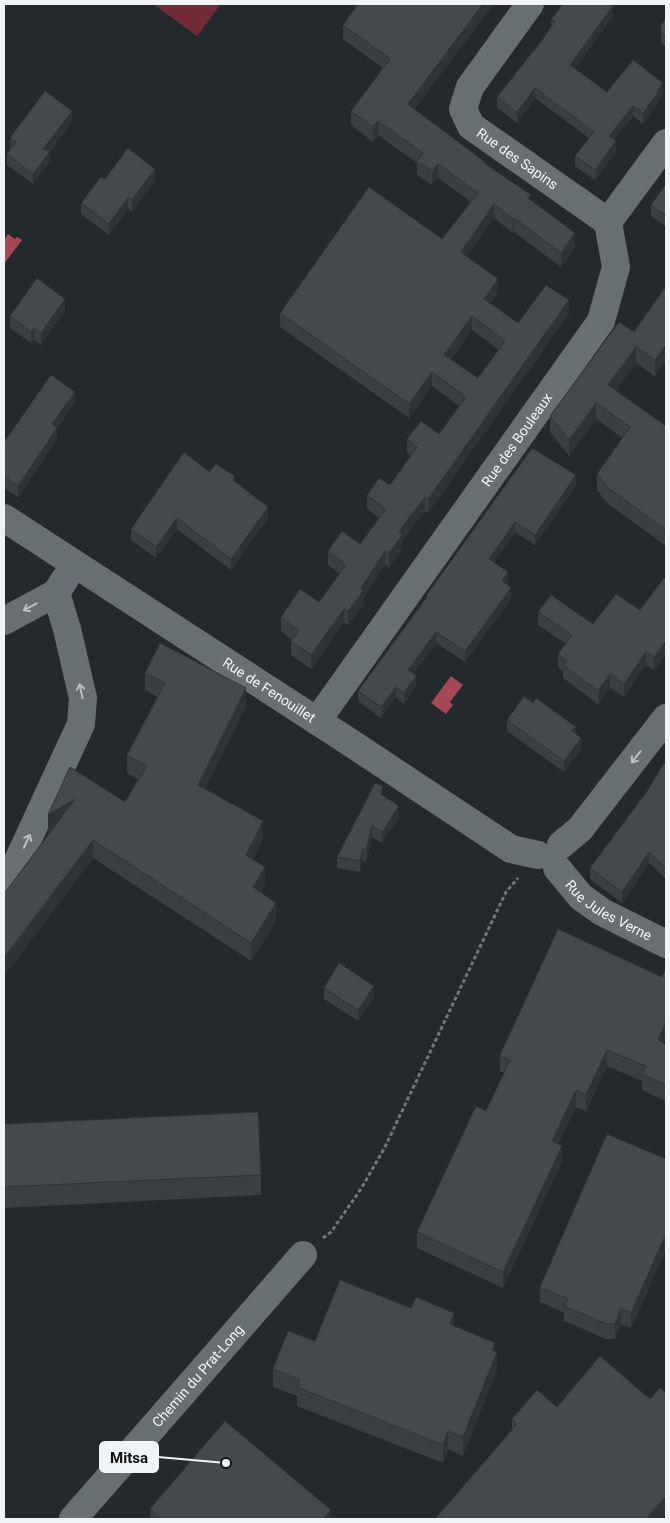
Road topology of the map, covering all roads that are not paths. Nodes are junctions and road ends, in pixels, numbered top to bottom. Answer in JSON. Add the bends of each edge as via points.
{"nodes":[{"id":1,"x":530,"y":4,"type":"edge"},
{"id":2,"x":666,"y":143,"type":"edge"},
{"id":3,"x":608,"y":222,"type":"junction"},
{"id":4,"x":4,"y":518,"type":"edge"},
{"id":5,"x":75,"y":564,"type":"junction"},
{"id":6,"x":56,"y":593,"type":"junction"},
{"id":7,"x":4,"y":621,"type":"edge"},
{"id":8,"x":666,"y":718,"type":"edge"},
{"id":9,"x":317,"y":721,"type":"junction"},
{"id":10,"x":552,"y":856,"type":"junction"},
{"id":11,"x":4,"y":883,"type":"edge"},
{"id":12,"x":666,"y":944,"type":"edge"},
{"id":13,"x":302,"y":1255,"type":"road end"},
{"id":14,"x":73,"y":1519,"type":"edge"}],
"edges":[{"from":1,"to":3,"type":"street","name":"Rue des Sapins","via":[[470,87],[463,109],[472,126]]},
{"from":2,"to":3,"type":"street"},
{"from":3,"to":9,"type":"street","name":"Rue des Bouleaux","via":[[616,267],[601,321]]},
{"from":4,"to":5,"type":"street","name":"Rue de Fenouillet"},
{"from":5,"to":6,"type":"street"},
{"from":5,"to":9,"type":"street","name":"Rue de Fenouillet"},
{"from":6,"to":7,"type":"street","one_way":true},
{"from":11,"to":6,"type":"street","one_way":true,"via":[[9,880],[81,724],[83,698]]},
{"from":8,"to":10,"type":"street","one_way":true,"via":[[580,829]]},
{"from":9,"to":10,"type":"street","name":"Rue de Fenouillet","via":[[511,849]]},
{"from":10,"to":12,"type":"street","name":"Rue Jules Verne","via":[[581,897],[602,912]]},
{"from":13,"to":14,"type":"street","name":"Chemin du Prat-Long"}]}
